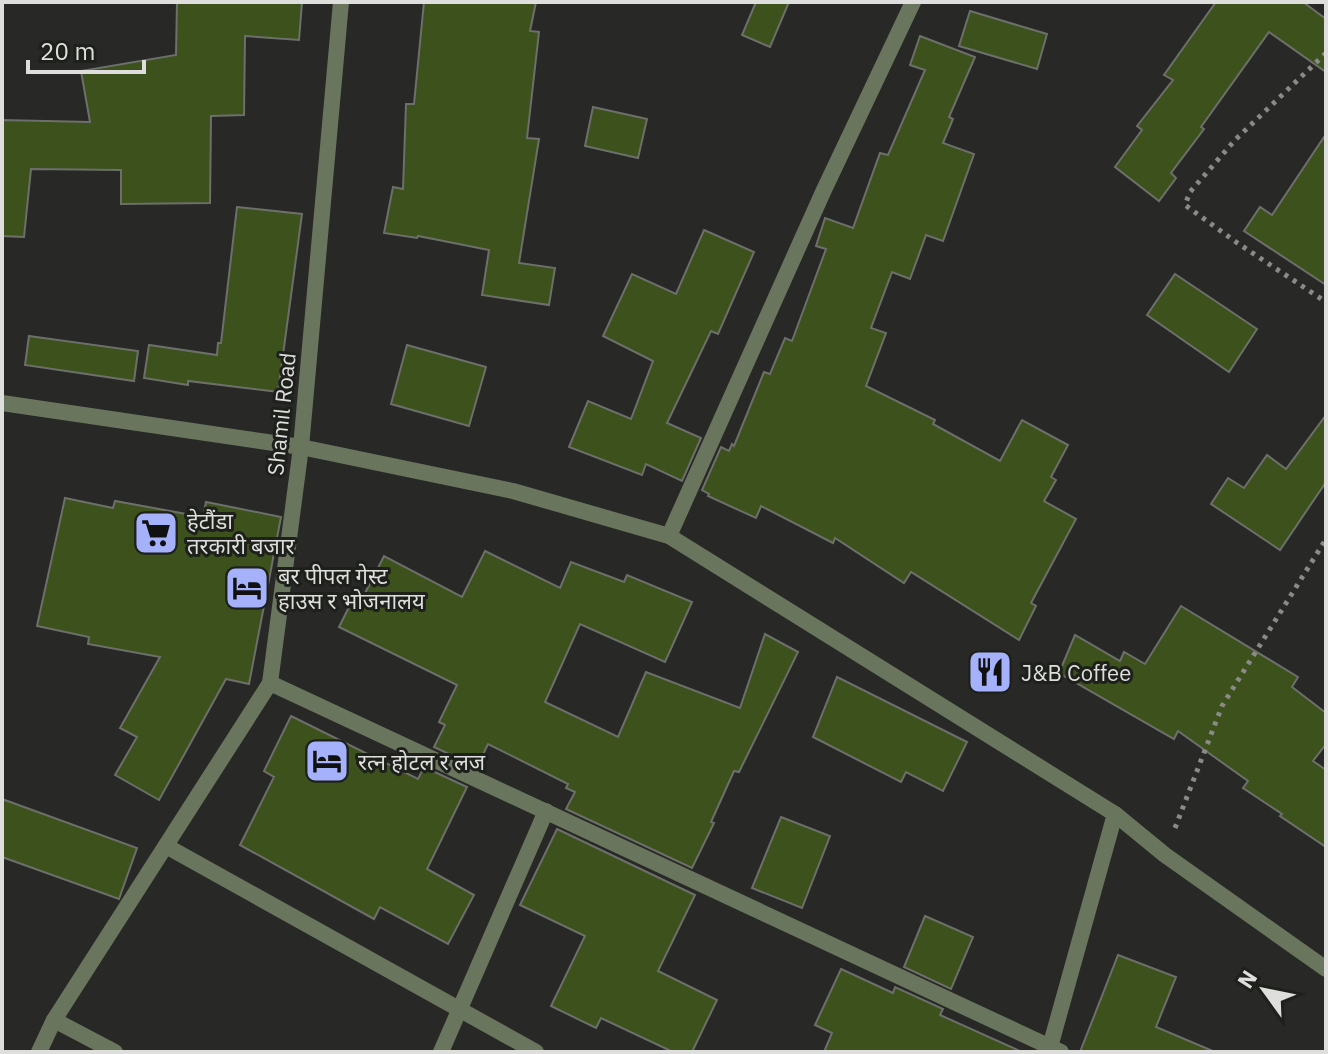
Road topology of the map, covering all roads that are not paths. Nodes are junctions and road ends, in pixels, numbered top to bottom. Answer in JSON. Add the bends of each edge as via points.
{"nodes":[{"id":1,"x":341,"y":2,"type":"edge"},
{"id":2,"x":913,"y":2,"type":"edge"},
{"id":3,"x":2,"y":403,"type":"edge"},
{"id":4,"x":301,"y":447,"type":"junction"},
{"id":5,"x":669,"y":536,"type":"junction"},
{"id":6,"x":270,"y":683,"type":"junction"},
{"id":7,"x":546,"y":811,"type":"junction"},
{"id":8,"x":1115,"y":814,"type":"junction"},
{"id":9,"x":166,"y":846,"type":"junction"},
{"id":10,"x":1326,"y":969,"type":"edge"},
{"id":11,"x":459,"y":1010,"type":"junction"},
{"id":12,"x":54,"y":1020,"type":"junction"},
{"id":13,"x":1055,"y":1050,"type":"edge"},
{"id":14,"x":39,"y":1052,"type":"edge"},
{"id":15,"x":115,"y":1052,"type":"edge"},
{"id":16,"x":441,"y":1052,"type":"edge"},
{"id":17,"x":536,"y":1052,"type":"edge"}],
"edges":[{"from":1,"to":4,"type":"street","name":"Shamil Road"},
{"from":2,"to":5,"type":"street"},
{"from":3,"to":4,"type":"street"},
{"from":4,"to":5,"type":"street","via":[[513,491]]},
{"from":4,"to":6,"type":"street","name":"Shamil Road"},
{"from":5,"to":8,"type":"street"},
{"from":6,"to":7,"type":"street"},
{"from":6,"to":9,"type":"street","name":"Shamil Road"},
{"from":7,"to":11,"type":"street"},
{"from":7,"to":13,"type":"street"},
{"from":8,"to":10,"type":"street"},
{"from":8,"to":13,"type":"street"},
{"from":9,"to":11,"type":"street"},
{"from":9,"to":12,"type":"street","name":"Shamil Road"},
{"from":11,"to":16,"type":"street"},
{"from":11,"to":17,"type":"street"},
{"from":12,"to":14,"type":"street","name":"Shamil Road"},
{"from":12,"to":15,"type":"street"}]}
